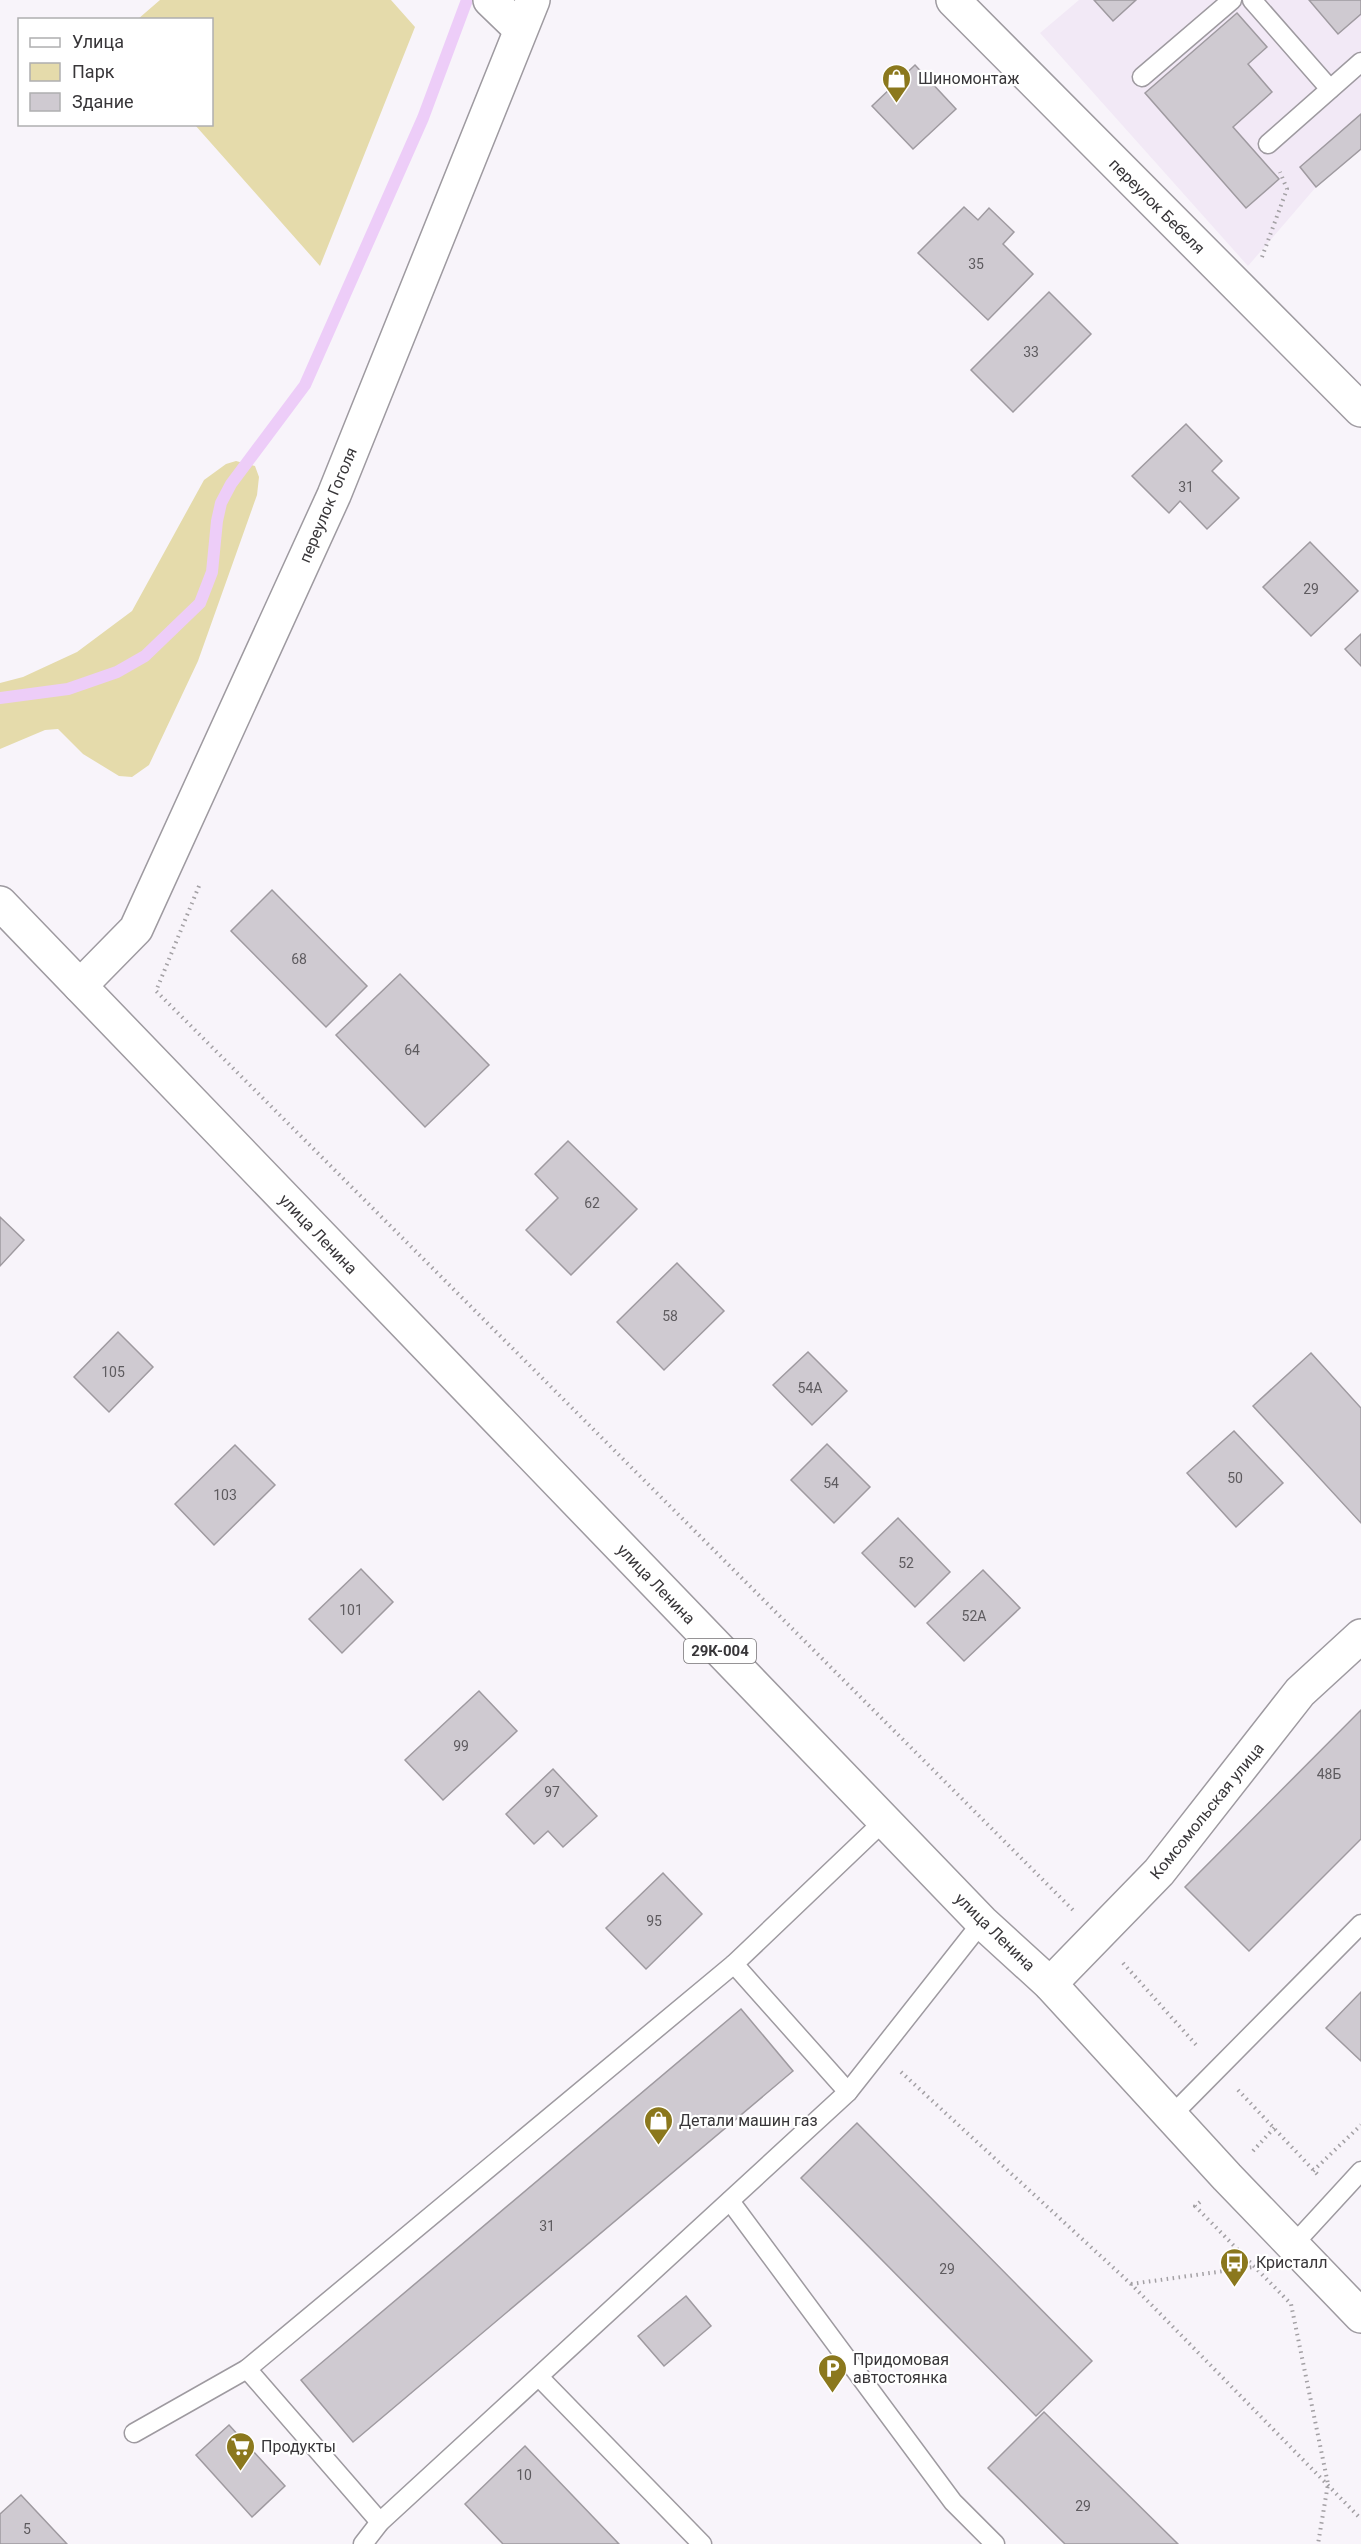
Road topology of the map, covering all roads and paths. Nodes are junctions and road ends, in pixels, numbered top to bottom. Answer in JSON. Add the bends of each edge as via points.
{"nodes":[{"id":1,"x":490,"y":0,"type":"edge"},
{"id":2,"x":953,"y":0,"type":"edge"},
{"id":3,"x":1232,"y":0,"type":"edge"},
{"id":4,"x":1252,"y":0,"type":"edge"},
{"id":5,"x":527,"y":14,"type":"edge"},
{"id":6,"x":1361,"y":62,"type":"edge"},
{"id":7,"x":1142,"y":77,"type":"dead end"},
{"id":8,"x":1330,"y":89,"type":"junction"},
{"id":9,"x":1268,"y":144,"type":"joint"},
{"id":10,"x":1247,"y":297,"type":"junction"},
{"id":11,"x":1361,"y":410,"type":"edge"},
{"id":12,"x":202,"y":881,"type":"dead end"},
{"id":13,"x":0,"y":903,"type":"edge"},
{"id":14,"x":80,"y":986,"type":"junction"},
{"id":15,"x":1361,"y":1636,"type":"edge"},
{"id":16,"x":884,"y":1821,"type":"junction"},
{"id":17,"x":982,"y":1922,"type":"junction"},
{"id":18,"x":1361,"y":1924,"type":"edge"},
{"id":19,"x":1098,"y":1935,"type":"junction"},
{"id":20,"x":734,"y":1964,"type":"junction"},
{"id":21,"x":1050,"y":1984,"type":"junction"},
{"id":22,"x":878,"y":2051,"type":"junction"},
{"id":23,"x":1217,"y":2069,"type":"junction"},
{"id":24,"x":848,"y":2092,"type":"junction"},
{"id":25,"x":1171,"y":2116,"type":"junction"},
{"id":26,"x":1361,"y":2126,"type":"edge"},
{"id":27,"x":1313,"y":2171,"type":"junction"},
{"id":28,"x":1361,"y":2171,"type":"edge"},
{"id":29,"x":1337,"y":2195,"type":"junction"},
{"id":30,"x":730,"y":2201,"type":"junction"},
{"id":31,"x":1195,"y":2206,"type":"dead end"},
{"id":32,"x":1293,"y":2245,"type":"junction"},
{"id":33,"x":1254,"y":2267,"type":"junction"},
{"id":34,"x":1131,"y":2284,"type":"junction"},
{"id":35,"x":1361,"y":2316,"type":"edge"},
{"id":36,"x":247,"y":2369,"type":"junction"},
{"id":37,"x":538,"y":2377,"type":"junction"},
{"id":38,"x":134,"y":2433,"type":"dead end"},
{"id":39,"x":1328,"y":2484,"type":"junction"},
{"id":40,"x":1361,"y":2519,"type":"edge"},
{"id":41,"x":380,"y":2522,"type":"junction"},
{"id":42,"x":363,"y":2544,"type":"edge"},
{"id":43,"x":702,"y":2544,"type":"edge"},
{"id":44,"x":995,"y":2544,"type":"edge"},
{"id":45,"x":1318,"y":2544,"type":"edge"}],
"edges":[{"from":1,"to":5,"type":"main road"},
{"from":2,"to":10,"type":"main road","name":"переулок Бебеля"},
{"from":3,"to":7,"type":"lane"},
{"from":4,"to":8,"type":"lane"},
{"from":5,"to":14,"type":"main road","name":"переулок Гоголя","via":[[334,495],[136,929]]},
{"from":6,"to":8,"type":"lane"},
{"from":8,"to":9,"type":"lane"},
{"from":9,"to":10,"type":"path","via":[[1287,189]]},
{"from":10,"to":11,"type":"main road","name":"переулок Бебеля"},
{"from":12,"to":19,"type":"path","via":[[156,991]]},
{"from":13,"to":14,"type":"main road","name":"улица Ленина","number":"29К-004"},
{"from":14,"to":16,"type":"main road","name":"улица Ленина","number":"29К-004"},
{"from":15,"to":19,"type":"main road","name":"Комсомольская улица","via":[[1300,1692],[1159,1872]]},
{"from":16,"to":17,"type":"main road","name":"улица Ленина","number":"29К-004"},
{"from":16,"to":20,"type":"lane"},
{"from":17,"to":21,"type":"main road","name":"улица Ленина","number":"29К-004"},
{"from":17,"to":22,"type":"lane"},
{"from":18,"to":23,"type":"lane"},
{"from":19,"to":21,"type":"main road","name":"Комсомольская улица"},
{"from":19,"to":23,"type":"path"},
{"from":20,"to":24,"type":"lane"},
{"from":20,"to":36,"type":"lane"},
{"from":21,"to":25,"type":"main road","name":"улица Ленина","number":"29К-004"},
{"from":22,"to":24,"type":"lane"},
{"from":22,"to":34,"type":"path"},
{"from":23,"to":25,"type":"lane"},
{"from":23,"to":27,"type":"path"},
{"from":24,"to":30,"type":"lane"},
{"from":25,"to":32,"type":"main road","name":"улица Ленина","number":"29К-004"},
{"from":26,"to":27,"type":"path"},
{"from":27,"to":29,"type":"path"},
{"from":28,"to":29,"type":"lane"},
{"from":29,"to":32,"type":"lane"},
{"from":30,"to":37,"type":"lane"},
{"from":30,"to":44,"type":"lane","via":[[953,2502]]},
{"from":31,"to":33,"type":"path"},
{"from":32,"to":35,"type":"main road","name":"улица Ленина","number":"29К-004"},
{"from":33,"to":34,"type":"path"},
{"from":33,"to":39,"type":"path","via":[[1291,2304]]},
{"from":34,"to":39,"type":"path"},
{"from":36,"to":38,"type":"lane"},
{"from":36,"to":41,"type":"lane"},
{"from":37,"to":41,"type":"lane"},
{"from":37,"to":43,"type":"lane"},
{"from":39,"to":40,"type":"path"},
{"from":39,"to":45,"type":"path"},
{"from":41,"to":42,"type":"lane"}]}
